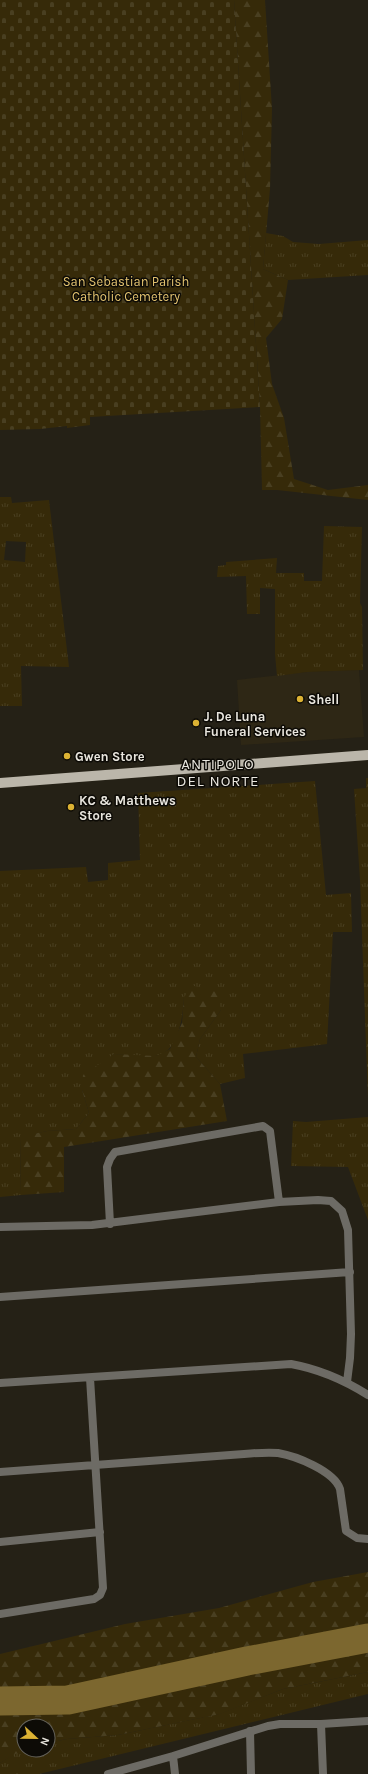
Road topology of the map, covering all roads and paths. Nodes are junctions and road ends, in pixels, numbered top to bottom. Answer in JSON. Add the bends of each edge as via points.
{"nodes":[{"id":1,"x":368,"y":755,"type":"edge"},
{"id":2,"x":0,"y":783,"type":"edge"},
{"id":3,"x":279,"y":1202,"type":"junction"},
{"id":4,"x":110,"y":1224,"type":"junction"},
{"id":5,"x":0,"y":1227,"type":"edge"},
{"id":6,"x":350,"y":1272,"type":"junction"},
{"id":7,"x":0,"y":1297,"type":"edge"},
{"id":8,"x":90,"y":1378,"type":"junction"},
{"id":9,"x":347,"y":1382,"type":"junction"},
{"id":10,"x":0,"y":1383,"type":"edge"},
{"id":11,"x":368,"y":1395,"type":"edge"},
{"id":12,"x":95,"y":1465,"type":"junction"},
{"id":13,"x":0,"y":1472,"type":"edge"},
{"id":14,"x":100,"y":1532,"type":"junction"},
{"id":15,"x":368,"y":1538,"type":"edge"},
{"id":16,"x":0,"y":1542,"type":"edge"},
{"id":17,"x":0,"y":1614,"type":"edge"},
{"id":18,"x":368,"y":1721,"type":"edge"},
{"id":19,"x":321,"y":1724,"type":"junction"},
{"id":20,"x":250,"y":1731,"type":"junction"},
{"id":21,"x":173,"y":1756,"type":"junction"},
{"id":22,"x":108,"y":1774,"type":"edge"},
{"id":23,"x":175,"y":1774,"type":"edge"},
{"id":24,"x":251,"y":1774,"type":"edge"},
{"id":25,"x":323,"y":1774,"type":"edge"}],
"edges":[{"from":1,"to":2,"type":"main road"},
{"from":3,"to":4,"type":"street"},
{"from":3,"to":4,"type":"street","via":[[270,1131],[263,1126],[115,1152],[107,1167]]},
{"from":3,"to":6,"type":"street","via":[[318,1200],[336,1205],[342,1212],[348,1230]]},
{"from":4,"to":5,"type":"street"},
{"from":6,"to":7,"type":"street"},
{"from":6,"to":9,"type":"street","via":[[350,1358]]},
{"from":8,"to":9,"type":"street","via":[[291,1364],[317,1370]]},
{"from":8,"to":10,"type":"street"},
{"from":8,"to":12,"type":"street"},
{"from":9,"to":11,"type":"street"},
{"from":12,"to":13,"type":"street"},
{"from":12,"to":14,"type":"street"},
{"from":12,"to":15,"type":"street","via":[[279,1453],[309,1463],[334,1478],[340,1489],[346,1531],[357,1538]]},
{"from":14,"to":16,"type":"street"},
{"from":14,"to":17,"type":"street","via":[[103,1588],[97,1598]]},
{"from":18,"to":19,"type":"street"},
{"from":19,"to":20,"type":"street","via":[[280,1724]]},
{"from":19,"to":25,"type":"street"},
{"from":20,"to":21,"type":"street"},
{"from":20,"to":24,"type":"street"},
{"from":21,"to":22,"type":"street"},
{"from":21,"to":23,"type":"street"}]}
